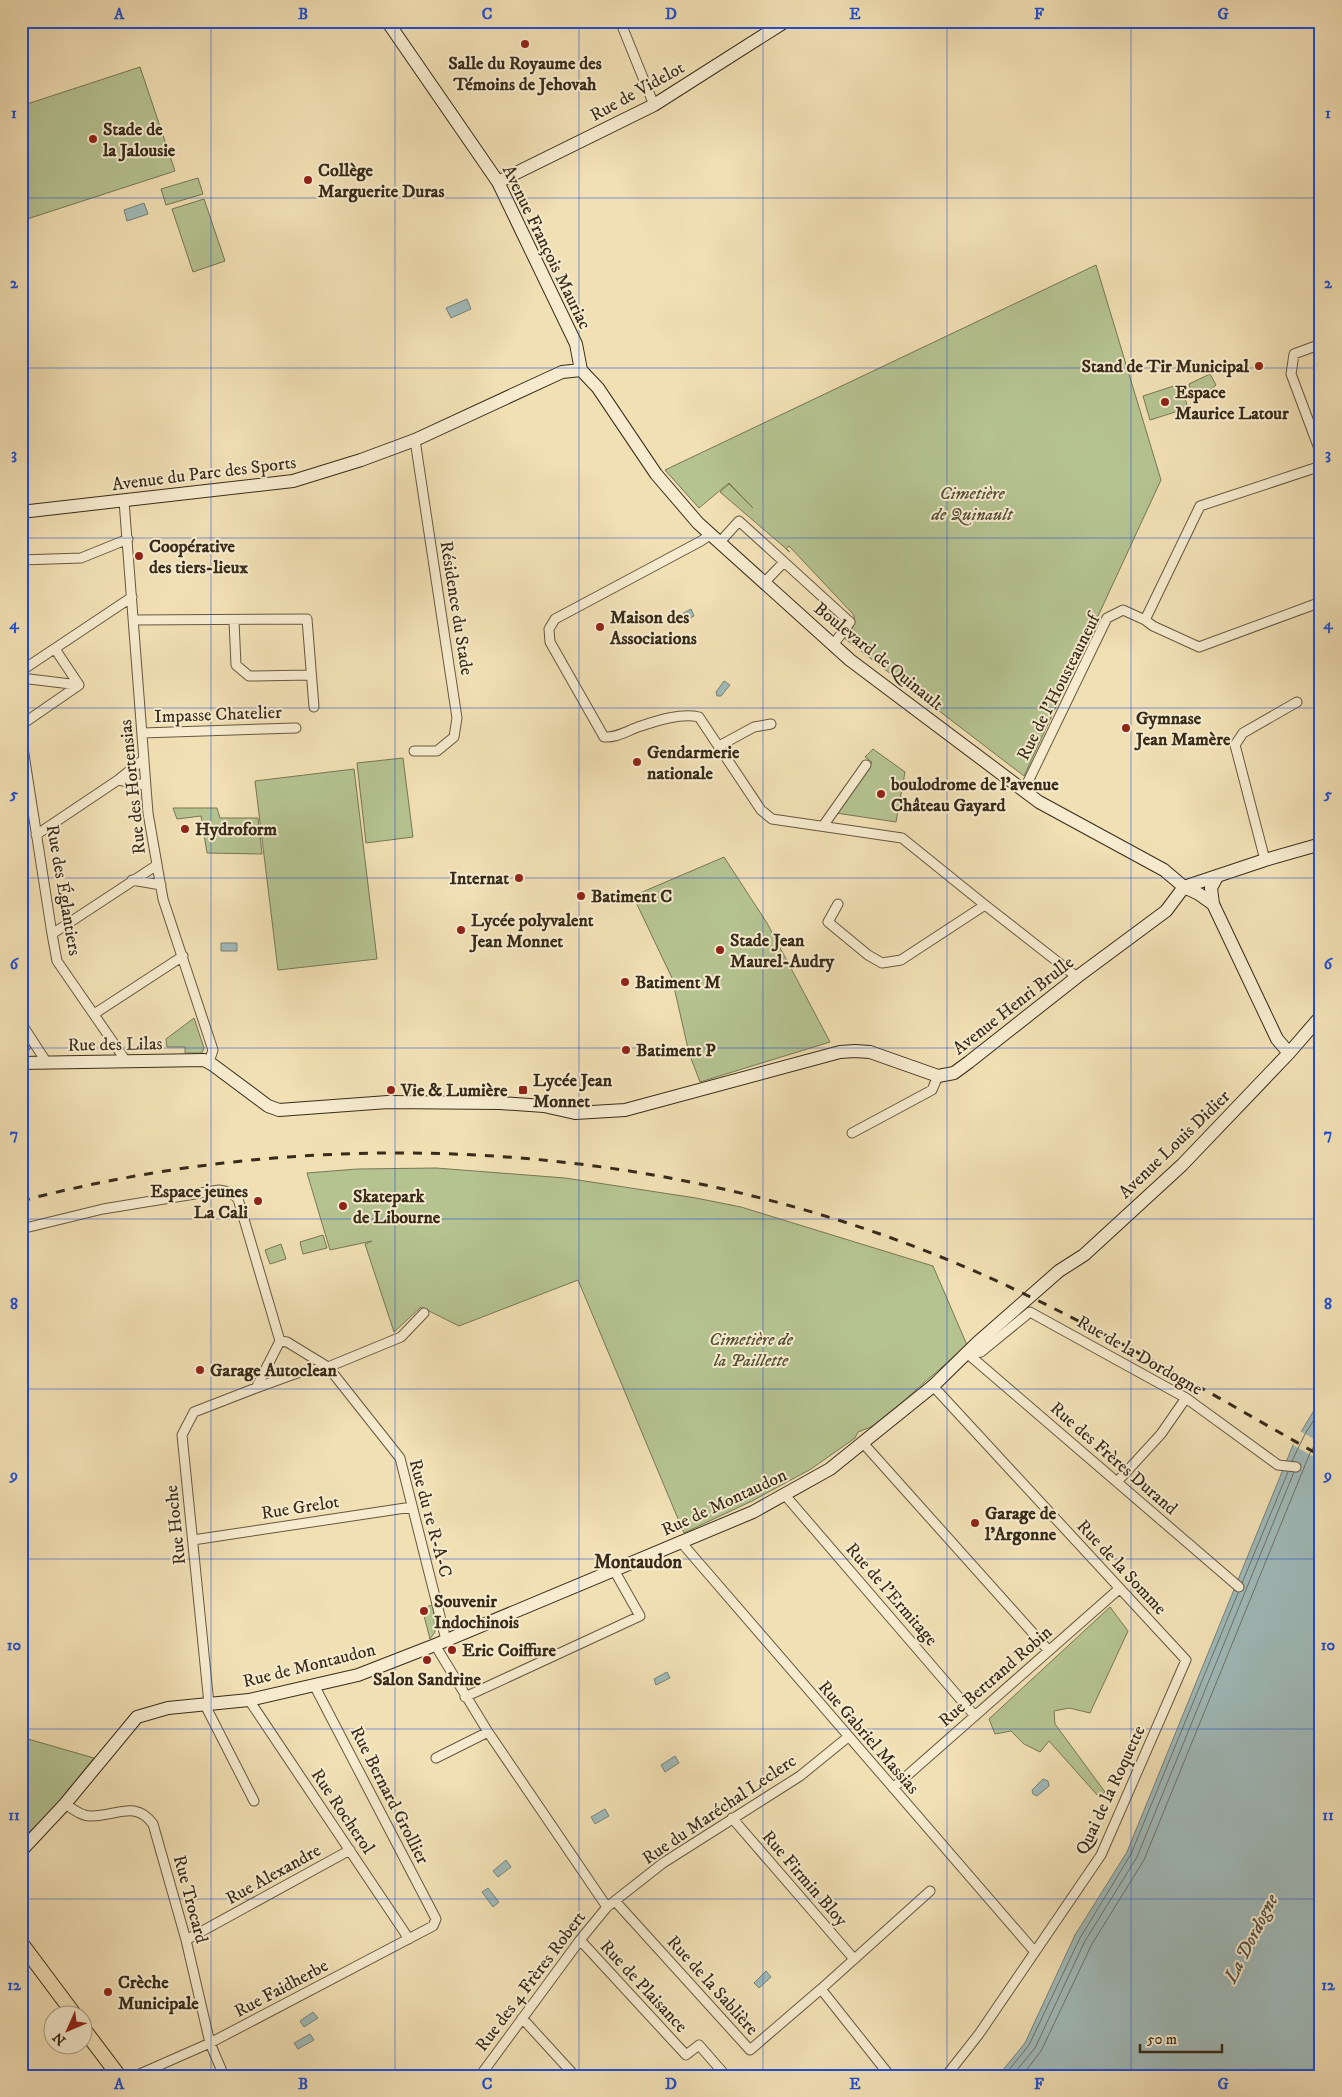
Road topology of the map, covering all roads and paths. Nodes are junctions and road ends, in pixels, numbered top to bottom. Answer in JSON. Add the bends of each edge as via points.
{"nodes":[{"id":1,"x":387,"y":21,"type":"edge"},
{"id":2,"x":620,"y":21,"type":"edge"},
{"id":3,"x":786,"y":21,"type":"edge"},
{"id":4,"x":654,"y":105,"type":"junction"},
{"id":5,"x":498,"y":182,"type":"junction"},
{"id":6,"x":1321,"y":344,"type":"edge"},
{"id":7,"x":581,"y":370,"type":"junction"},
{"id":8,"x":415,"y":440,"type":"junction"},
{"id":9,"x":1321,"y":454,"type":"edge"},
{"id":10,"x":1321,"y":466,"type":"edge"},
{"id":11,"x":124,"y":501,"type":"junction"},
{"id":12,"x":21,"y":512,"type":"edge"},
{"id":13,"x":128,"y":539,"type":"junction"},
{"id":14,"x":714,"y":539,"type":"junction"},
{"id":15,"x":21,"y":560,"type":"edge"},
{"id":16,"x":784,"y":562,"type":"junction"},
{"id":17,"x":764,"y":583,"type":"junction"},
{"id":18,"x":132,"y":597,"type":"junction"},
{"id":19,"x":1321,"y":602,"type":"edge"},
{"id":20,"x":133,"y":620,"type":"junction"},
{"id":21,"x":1145,"y":620,"type":"junction"},
{"id":22,"x":234,"y":621,"type":"junction"},
{"id":23,"x":833,"y":645,"type":"junction"},
{"id":24,"x":55,"y":649,"type":"junction"},
{"id":25,"x":21,"y":671,"type":"edge"},
{"id":26,"x":311,"y":676,"type":"junction"},
{"id":27,"x":21,"y":678,"type":"edge"},
{"id":28,"x":79,"y":685,"type":"junction"},
{"id":29,"x":1297,"y":702,"type":"dead end"},
{"id":30,"x":314,"y":707,"type":"dead end"},
{"id":31,"x":771,"y":724,"type":"dead end"},
{"id":32,"x":21,"y":725,"type":"edge"},
{"id":33,"x":296,"y":728,"type":"dead end"},
{"id":34,"x":142,"y":732,"type":"junction"},
{"id":35,"x":21,"y":735,"type":"edge"},
{"id":36,"x":719,"y":746,"type":"junction"},
{"id":37,"x":414,"y":751,"type":"dead end"},
{"id":38,"x":144,"y":759,"type":"junction"},
{"id":39,"x":866,"y":765,"type":"dead end"},
{"id":40,"x":118,"y":780,"type":"junction"},
{"id":41,"x":146,"y":785,"type":"junction"},
{"id":42,"x":1024,"y":790,"type":"junction"},
{"id":43,"x":822,"y":826,"type":"junction"},
{"id":44,"x":36,"y":835,"type":"junction"},
{"id":45,"x":1321,"y":844,"type":"edge"},
{"id":46,"x":1265,"y":860,"type":"junction"},
{"id":47,"x":157,"y":865,"type":"junction"},
{"id":48,"x":1217,"y":877,"type":"junction"},
{"id":49,"x":132,"y":880,"type":"junction"},
{"id":50,"x":161,"y":885,"type":"junction"},
{"id":51,"x":1184,"y":887,"type":"junction"},
{"id":52,"x":838,"y":904,"type":"dead end"},
{"id":53,"x":1213,"y":904,"type":"junction"},
{"id":54,"x":985,"y":905,"type":"junction"},
{"id":55,"x":52,"y":934,"type":"junction"},
{"id":56,"x":183,"y":956,"type":"junction"},
{"id":57,"x":1076,"y":976,"type":"junction"},
{"id":58,"x":94,"y":1014,"type":"junction"},
{"id":59,"x":1321,"y":1016,"type":"edge"},
{"id":60,"x":21,"y":1023,"type":"edge"},
{"id":61,"x":1289,"y":1053,"type":"junction"},
{"id":62,"x":126,"y":1061,"type":"junction"},
{"id":63,"x":209,"y":1062,"type":"junction"},
{"id":64,"x":21,"y":1063,"type":"edge"},
{"id":65,"x":47,"y":1063,"type":"junction"},
{"id":66,"x":938,"y":1076,"type":"junction"},
{"id":67,"x":852,"y":1133,"type":"dead end"},
{"id":68,"x":21,"y":1229,"type":"edge"},
{"id":69,"x":1027,"y":1307,"type":"junction"},
{"id":70,"x":424,"y":1313,"type":"dead end"},
{"id":71,"x":280,"y":1341,"type":"junction"},
{"id":72,"x":968,"y":1354,"type":"junction"},
{"id":73,"x":328,"y":1367,"type":"junction"},
{"id":74,"x":933,"y":1386,"type":"junction"},
{"id":75,"x":256,"y":1388,"type":"junction"},
{"id":76,"x":1186,"y":1398,"type":"junction"},
{"id":77,"x":863,"y":1443,"type":"junction"},
{"id":78,"x":1296,"y":1467,"type":"dead end"},
{"id":79,"x":1118,"y":1482,"type":"junction"},
{"id":80,"x":784,"y":1494,"type":"junction"},
{"id":81,"x":412,"y":1507,"type":"junction"},
{"id":82,"x":193,"y":1540,"type":"junction"},
{"id":83,"x":680,"y":1541,"type":"junction"},
{"id":84,"x":614,"y":1570,"type":"junction"},
{"id":85,"x":1239,"y":1587,"type":"dead end"},
{"id":86,"x":1119,"y":1589,"type":"junction"},
{"id":87,"x":441,"y":1642,"type":"junction"},
{"id":88,"x":1049,"y":1651,"type":"junction"},
{"id":89,"x":1186,"y":1660,"type":"joint"},
{"id":90,"x":314,"y":1685,"type":"junction"},
{"id":91,"x":465,"y":1696,"type":"junction"},
{"id":92,"x":250,"y":1700,"type":"junction"},
{"id":93,"x":207,"y":1705,"type":"junction"},
{"id":94,"x":975,"y":1716,"type":"junction"},
{"id":95,"x":488,"y":1732,"type":"junction"},
{"id":96,"x":848,"y":1737,"type":"junction"},
{"id":97,"x":436,"y":1758,"type":"dead end"},
{"id":98,"x":893,"y":1788,"type":"junction"},
{"id":99,"x":254,"y":1801,"type":"dead end"},
{"id":100,"x":65,"y":1804,"type":"junction"},
{"id":101,"x":732,"y":1818,"type":"junction"},
{"id":102,"x":33,"y":1839,"type":"junction"},
{"id":103,"x":21,"y":1847,"type":"edge"},
{"id":104,"x":350,"y":1850,"type":"junction"},
{"id":105,"x":21,"y":1851,"type":"edge"},
{"id":106,"x":930,"y":1891,"type":"dead end"},
{"id":107,"x":615,"y":1900,"type":"junction"},
{"id":108,"x":607,"y":1907,"type":"junction"},
{"id":109,"x":436,"y":1919,"type":"joint"},
{"id":110,"x":409,"y":1939,"type":"junction"},
{"id":111,"x":186,"y":1940,"type":"junction"},
{"id":112,"x":580,"y":1940,"type":"junction"},
{"id":113,"x":21,"y":1943,"type":"edge"},
{"id":114,"x":1035,"y":1952,"type":"junction"},
{"id":115,"x":21,"y":1954,"type":"edge"},
{"id":116,"x":854,"y":1959,"type":"junction"},
{"id":117,"x":821,"y":1989,"type":"junction"},
{"id":118,"x":58,"y":2004,"type":"edge"},
{"id":119,"x":67,"y":2004,"type":"edge"},
{"id":120,"x":522,"y":2018,"type":"junction"},
{"id":121,"x":92,"y":2040,"type":"edge"},
{"id":122,"x":210,"y":2043,"type":"junction"},
{"id":123,"x":92,"y":2050,"type":"edge"},
{"id":124,"x":111,"y":2076,"type":"edge"},
{"id":125,"x":119,"y":2076,"type":"edge"},
{"id":126,"x":135,"y":2076,"type":"edge"},
{"id":127,"x":224,"y":2076,"type":"edge"},
{"id":128,"x":480,"y":2076,"type":"edge"},
{"id":129,"x":574,"y":2076,"type":"edge"},
{"id":130,"x":726,"y":2076,"type":"edge"},
{"id":131,"x":890,"y":2076,"type":"edge"},
{"id":132,"x":946,"y":2076,"type":"edge"}],
"edges":[{"from":1,"to":5,"type":"street","name":"Avenue François Mauriac"},
{"from":2,"to":4,"type":"street"},
{"from":3,"to":4,"type":"street","name":"Rue de Videlot"},
{"from":4,"to":5,"type":"street","name":"Rue de Videlot"},
{"from":5,"to":7,"type":"street","name":"Avenue François Mauriac","via":[[576,344]]},
{"from":6,"to":9,"type":"street","via":[[1294,354],[1291,374]]},
{"from":7,"to":8,"type":"street","name":"Avenue du Parc des Sports","via":[[562,372]]},
{"from":7,"to":14,"type":"street","name":"Boulevard de Quinault","via":[[598,388],[678,502]]},
{"from":8,"to":11,"type":"street","name":"Avenue du Parc des Sports","via":[[293,481]]},
{"from":8,"to":37,"type":"street","name":"Résidence du Stade","via":[[457,718],[454,737],[436,751]]},
{"from":10,"to":21,"type":"street","via":[[1200,506]]},
{"from":11,"to":12,"type":"street","name":"Avenue du Parc des Sports"},
{"from":11,"to":13,"type":"street","name":"Rue des Hortensias"},
{"from":13,"to":15,"type":"street","via":[[81,558]]},
{"from":13,"to":18,"type":"street","name":"Rue des Hortensias"},
{"from":14,"to":16,"type":"street","via":[[739,521]]},
{"from":14,"to":17,"type":"street","name":"Boulevard de Quinault"},
{"from":14,"to":36,"type":"street","via":[[701,541],[555,619],[549,629],[550,642],[604,737],[614,738],[640,726],[686,714],[699,717]]},
{"from":16,"to":17,"type":"street"},
{"from":16,"to":23,"type":"street","via":[[850,622]]},
{"from":17,"to":23,"type":"street","name":"Boulevard de Quinault"},
{"from":18,"to":20,"type":"street","name":"Rue des Hortensias"},
{"from":18,"to":24,"type":"street"},
{"from":19,"to":21,"type":"street","via":[[1199,647]]},
{"from":20,"to":22,"type":"street"},
{"from":20,"to":34,"type":"street","name":"Rue des Hortensias"},
{"from":21,"to":42,"type":"street","name":"Rue de l'Housteauneuf","via":[[1123,610],[1107,618]]},
{"from":22,"to":26,"type":"street","via":[[236,665],[249,676]]},
{"from":22,"to":26,"type":"street","via":[[307,619]]},
{"from":23,"to":42,"type":"street","name":"Boulevard de Quinault"},
{"from":24,"to":25,"type":"street"},
{"from":24,"to":28,"type":"street"},
{"from":26,"to":30,"type":"street"},
{"from":27,"to":28,"type":"street"},
{"from":28,"to":32,"type":"street"},
{"from":29,"to":46,"type":"street","via":[[1243,733],[1235,745]]},
{"from":31,"to":36,"type":"street","via":[[754,727]]},
{"from":33,"to":34,"type":"street","name":"Impasse Chatelier"},
{"from":34,"to":38,"type":"street","name":"Rue des Hortensias"},
{"from":35,"to":44,"type":"street","name":"Rue des Églantiers"},
{"from":36,"to":43,"type":"street","via":[[762,810],[772,819]]},
{"from":38,"to":40,"type":"street"},
{"from":38,"to":41,"type":"street","name":"Rue des Hortensias"},
{"from":39,"to":43,"type":"street"},
{"from":40,"to":41,"type":"street"},
{"from":40,"to":44,"type":"street"},
{"from":41,"to":47,"type":"street","name":"Rue des Hortensias"},
{"from":42,"to":51,"type":"street","name":"Boulevard de Quinault","via":[[1052,810],[1164,870]]},
{"from":43,"to":54,"type":"street","via":[[902,838]]},
{"from":44,"to":55,"type":"street","name":"Rue des Églantiers"},
{"from":45,"to":46,"type":"street"},
{"from":46,"to":48,"type":"street"},
{"from":47,"to":49,"type":"street"},
{"from":47,"to":50,"type":"street","name":"Rue des Hortensias"},
{"from":48,"to":51,"type":"street"},
{"from":48,"to":53,"type":"street","via":[[1212,888]]},
{"from":49,"to":50,"type":"street"},
{"from":49,"to":55,"type":"street"},
{"from":50,"to":56,"type":"street","name":"Rue des Hortensias"},
{"from":51,"to":53,"type":"street","name":"Boulevard de Quinault"},
{"from":51,"to":57,"type":"street","name":"Avenue Henri Brulle","via":[[1166,910]]},
{"from":52,"to":54,"type":"street","via":[[828,922],[882,963],[900,960]]},
{"from":53,"to":61,"type":"street","via":[[1277,1039]]},
{"from":54,"to":57,"type":"street"},
{"from":55,"to":58,"type":"street","name":"Rue des Églantiers","via":[[57,961]]},
{"from":56,"to":58,"type":"street"},
{"from":56,"to":63,"type":"street","name":"Rue des Hortensias","via":[[213,1050]]},
{"from":57,"to":66,"type":"street","name":"Avenue Henri Brulle","via":[[970,1062],[954,1073]]},
{"from":58,"to":62,"type":"street","name":"Rue des Églantiers"},
{"from":59,"to":61,"type":"street","name":"Avenue Louis Didier"},
{"from":60,"to":65,"type":"street"},
{"from":61,"to":69,"type":"street","name":"Avenue Louis Didier","via":[[1182,1165],[1084,1255],[1042,1286]]},
{"from":62,"to":63,"type":"street","name":"Rue des Lilas"},
{"from":62,"to":65,"type":"street","name":"Rue des Lilas"},
{"from":63,"to":66,"type":"street","via":[[268,1106],[279,1110],[388,1102],[500,1103],[544,1106],[575,1113],[601,1113],[625,1110],[840,1052],[855,1051],[870,1052]]},
{"from":64,"to":65,"type":"street","name":"Rue des Lilas"},
{"from":66,"to":67,"type":"street","via":[[932,1090]]},
{"from":68,"to":71,"type":"street","via":[[103,1209],[226,1190],[238,1200]]},
{"from":69,"to":72,"type":"street","name":"Rue de Montaudon"},
{"from":69,"to":76,"type":"street","name":"Rue de la Dordogne"},
{"from":70,"to":73,"type":"street","name":"Rue Hoche","via":[[401,1337]]},
{"from":71,"to":73,"type":"street"},
{"from":71,"to":75,"type":"street"},
{"from":72,"to":74,"type":"street","name":"Rue de Montaudon"},
{"from":72,"to":79,"type":"street","name":"Rue des Frères Durand"},
{"from":73,"to":75,"type":"street","name":"Rue Hoche","via":[[297,1373]]},
{"from":73,"to":81,"type":"street","name":"Rue du 1e R-A-C","via":[[400,1458]]},
{"from":74,"to":77,"type":"street","name":"Rue de Montaudon"},
{"from":74,"to":86,"type":"street","name":"Rue de la Somme"},
{"from":75,"to":82,"type":"street","name":"Rue Hoche","via":[[194,1412],[182,1434]]},
{"from":76,"to":78,"type":"street","name":"Rue de la Dordogne","via":[[1278,1466]]},
{"from":76,"to":79,"type":"street"},
{"from":77,"to":80,"type":"street","name":"Rue de Montaudon","via":[[830,1469]]},
{"from":77,"to":88,"type":"street"},
{"from":79,"to":85,"type":"street","name":"Rue des Frères Durand"},
{"from":80,"to":83,"type":"street","name":"Rue de Montaudon","via":[[753,1512]]},
{"from":80,"to":94,"type":"street","name":"Rue de l'Ermitage"},
{"from":81,"to":82,"type":"street","name":"Rue Grelot"},
{"from":81,"to":87,"type":"street","name":"Rue du 1e R-A-C"},
{"from":82,"to":93,"type":"street","name":"Rue Hoche"},
{"from":83,"to":84,"type":"street","name":"Rue de Montaudon"},
{"from":83,"to":96,"type":"street","name":"Rue Gabriel Massias"},
{"from":84,"to":87,"type":"street","name":"Rue de Montaudon"},
{"from":84,"to":91,"type":"street","via":[[640,1616]]},
{"from":86,"to":88,"type":"street","name":"Rue Bertrand Robin"},
{"from":86,"to":89,"type":"street","name":"Rue de la Somme"},
{"from":87,"to":90,"type":"street","name":"Rue de Montaudon","via":[[358,1675]]},
{"from":87,"to":91,"type":"street"},
{"from":88,"to":94,"type":"street","name":"Rue Bertrand Robin"},
{"from":89,"to":114,"type":"street","name":"Quai de la Roquette","via":[[1101,1855]]},
{"from":90,"to":92,"type":"street","name":"Rue de Montaudon"},
{"from":90,"to":109,"type":"street","name":"Rue Bernard Grollier"},
{"from":91,"to":95,"type":"street"},
{"from":92,"to":93,"type":"street","name":"Rue de Montaudon"},
{"from":92,"to":104,"type":"street","name":"Rue Rocherol"},
{"from":93,"to":99,"type":"street"},
{"from":93,"to":100,"type":"street","name":"Rue de Montaudon","via":[[168,1708],[137,1717]]},
{"from":94,"to":98,"type":"street","name":"Rue Bertrand Robin"},
{"from":95,"to":97,"type":"street"},
{"from":95,"to":108,"type":"street"},
{"from":96,"to":98,"type":"street","name":"Rue Gabriel Massias"},
{"from":96,"to":101,"type":"street","name":"Rue du Maréchal Leclerc","via":[[800,1776]]},
{"from":98,"to":114,"type":"street","name":"Rue Gabriel Massias"},
{"from":100,"to":102,"type":"street","name":"Rue de Montaudon"},
{"from":100,"to":111,"type":"street","name":"Rue Trocard","via":[[89,1816],[135,1810],[148,1818],[153,1824]]},
{"from":101,"to":107,"type":"street","name":"Rue du Maréchal Leclerc","via":[[663,1863]]},
{"from":101,"to":116,"type":"street","name":"Rue Firmin Bloy"},
{"from":102,"to":103,"type":"street"},
{"from":102,"to":105,"type":"street"},
{"from":104,"to":110,"type":"street","name":"Rue Rocherol"},
{"from":104,"to":111,"type":"street","name":"Rue Alexandre"},
{"from":106,"to":116,"type":"street"},
{"from":107,"to":108,"type":"street","name":"Rue du Maréchal Leclerc"},
{"from":107,"to":117,"type":"street","name":"Rue de la Sablière","via":[[750,2050]]},
{"from":108,"to":112,"type":"street","name":"Rue des 4 Frères Robert"},
{"from":109,"to":110,"type":"street","name":"Rue Faidherbe","via":[[433,1926]]},
{"from":110,"to":122,"type":"street","name":"Rue Faidherbe"},
{"from":111,"to":122,"type":"street","name":"Rue Trocard"},
{"from":112,"to":120,"type":"street","name":"Rue des 4 Frères Robert"},
{"from":112,"to":130,"type":"street","name":"Rue de Plaisance","via":[[686,2055],[699,2044]]},
{"from":113,"to":119,"type":"main road"},
{"from":114,"to":132,"type":"street","name":"Quai de la Roquette"},
{"from":115,"to":118,"type":"main road"},
{"from":116,"to":117,"type":"street"},
{"from":117,"to":131,"type":"street"},
{"from":120,"to":128,"type":"street","name":"Rue des 4 Frères Robert"},
{"from":120,"to":129,"type":"street"},
{"from":121,"to":125,"type":"main road"},
{"from":122,"to":126,"type":"street","name":"Rue Faidherbe"},
{"from":122,"to":127,"type":"street","name":"Rue Trocard"},
{"from":123,"to":124,"type":"main road"}]}
